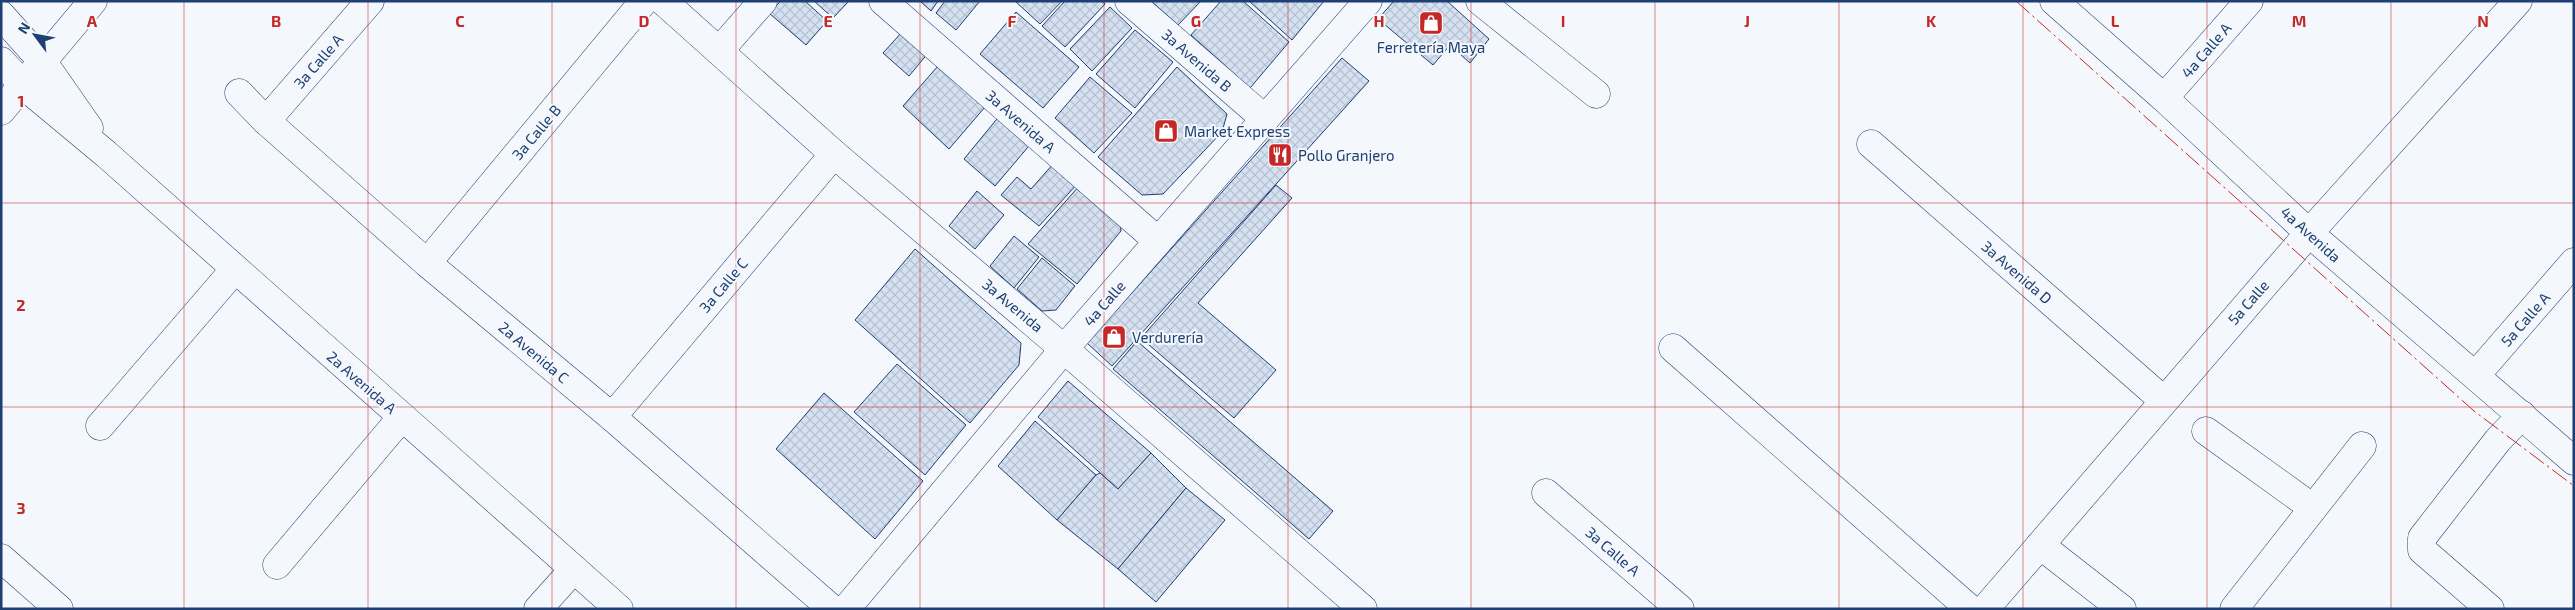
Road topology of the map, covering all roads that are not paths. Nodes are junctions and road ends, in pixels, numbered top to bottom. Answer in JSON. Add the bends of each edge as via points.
{"nodes":[{"id":1,"x":93,"y":1,"type":"edge"},
{"id":2,"x":370,"y":1,"type":"edge"},
{"id":3,"x":644,"y":1,"type":"edge"},
{"id":4,"x":663,"y":1,"type":"edge"},
{"id":5,"x":763,"y":1,"type":"edge"},
{"id":6,"x":883,"y":1,"type":"edge"},
{"id":7,"x":1129,"y":1,"type":"edge"},
{"id":8,"x":1480,"y":1,"type":"edge"},
{"id":9,"x":2054,"y":1,"type":"edge"},
{"id":10,"x":2249,"y":1,"type":"edge"},
{"id":11,"x":2518,"y":1,"type":"edge"},
{"id":12,"x":1359,"y":4,"type":"edge"},
{"id":13,"x":1,"y":15,"type":"edge"},
{"id":14,"x":720,"y":50,"type":"junction"},
{"id":15,"x":1,"y":61,"type":"edge"},
{"id":16,"x":43,"y":62,"type":"junction"},
{"id":17,"x":23,"y":85,"type":"junction"},
{"id":18,"x":239,"y":93,"type":"dead end"},
{"id":19,"x":1596,"y":94,"type":"dead end"},
{"id":20,"x":2164,"y":98,"type":"junction"},
{"id":21,"x":1,"y":111,"type":"edge"},
{"id":22,"x":1265,"y":119,"type":"junction"},
{"id":23,"x":266,"y":122,"type":"junction"},
{"id":24,"x":1872,"y":144,"type":"dead end"},
{"id":25,"x":106,"y":154,"type":"junction"},
{"id":26,"x":834,"y":154,"type":"junction"},
{"id":27,"x":2309,"y":233,"type":"junction"},
{"id":28,"x":1158,"y":241,"type":"junction"},
{"id":29,"x":2574,"y":262,"type":"edge"},
{"id":30,"x":427,"y":263,"type":"junction"},
{"id":31,"x":235,"y":269,"type":"junction"},
{"id":32,"x":1673,"y":348,"type":"dead end"},
{"id":33,"x":1064,"y":349,"type":"junction"},
{"id":34,"x":2476,"y":375,"type":"junction"},
{"id":35,"x":2163,"y":400,"type":"junction"},
{"id":36,"x":2522,"y":415,"type":"junction"},
{"id":37,"x":402,"y":417,"type":"junction"},
{"id":38,"x":612,"y":417,"type":"junction"},
{"id":39,"x":100,"y":426,"type":"dead end"},
{"id":40,"x":2206,"y":431,"type":"dead end"},
{"id":41,"x":2362,"y":446,"type":"dead end"},
{"id":42,"x":2574,"y":461,"type":"edge"},
{"id":43,"x":1546,"y":493,"type":"dead end"},
{"id":44,"x":2313,"y":508,"type":"junction"},
{"id":45,"x":2040,"y":545,"type":"junction"},
{"id":46,"x":1,"y":558,"type":"edge"},
{"id":47,"x":277,"y":565,"type":"dead end"},
{"id":48,"x":574,"y":569,"type":"junction"},
{"id":49,"x":59,"y":609,"type":"edge"},
{"id":50,"x":538,"y":609,"type":"edge"},
{"id":51,"x":619,"y":609,"type":"edge"},
{"id":52,"x":832,"y":609,"type":"edge"},
{"id":53,"x":846,"y":609,"type":"edge"},
{"id":54,"x":1362,"y":609,"type":"edge"},
{"id":55,"x":1680,"y":609,"type":"edge"},
{"id":56,"x":1970,"y":609,"type":"edge"},
{"id":57,"x":1985,"y":609,"type":"edge"},
{"id":58,"x":2122,"y":609,"type":"edge"},
{"id":59,"x":2234,"y":609,"type":"edge"},
{"id":60,"x":2490,"y":609,"type":"edge"}],
"edges":[{"from":1,"to":16,"type":"street"},
{"from":2,"to":23,"type":"street","name":"3a Calle A"},
{"from":3,"to":30,"type":"street","name":"3a Calle B"},
{"from":4,"to":14,"type":"street","name":"3a Avenida"},
{"from":5,"to":14,"type":"street"},
{"from":6,"to":28,"type":"street","name":"3a Avenida A"},
{"from":7,"to":22,"type":"street","name":"3a Avenida B"},
{"from":8,"to":19,"type":"street"},
{"from":9,"to":20,"type":"street","name":"4a Avenida"},
{"from":10,"to":20,"type":"street","name":"4a Calle A"},
{"from":11,"to":27,"type":"street","name":"5a Calle"},
{"from":12,"to":22,"type":"street","name":"4a Calle"},
{"from":13,"to":16,"type":"street","name":"2a Avenida A"},
{"from":14,"to":26,"type":"street","name":"3a Avenida"},
{"from":15,"to":17,"type":"street","name":"2a Avenida A"},
{"from":16,"to":17,"type":"street"},
{"from":16,"to":25,"type":"street","name":"2a Avenida A"},
{"from":17,"to":21,"type":"street"},
{"from":17,"to":25,"type":"street","name":"2a Avenida A"},
{"from":18,"to":23,"type":"street","name":"2a Avenida C"},
{"from":20,"to":27,"type":"street","name":"4a Avenida"},
{"from":22,"to":28,"type":"street","name":"4a Calle"},
{"from":23,"to":30,"type":"street","name":"2a Avenida C"},
{"from":24,"to":35,"type":"street","name":"3a Avenida D"},
{"from":25,"to":31,"type":"street","name":"2a Avenida A"},
{"from":26,"to":33,"type":"street","name":"3a Avenida"},
{"from":26,"to":38,"type":"street","name":"3a Calle C"},
{"from":27,"to":34,"type":"street","name":"4a Avenida"},
{"from":27,"to":35,"type":"street","name":"5a Calle"},
{"from":28,"to":33,"type":"street","name":"4a Calle"},
{"from":29,"to":34,"type":"street","name":"5a Calle A"},
{"from":30,"to":38,"type":"street","name":"2a Avenida C"},
{"from":31,"to":37,"type":"street","name":"2a Avenida A"},
{"from":31,"to":39,"type":"street"},
{"from":32,"to":56,"type":"street"},
{"from":33,"to":53,"type":"street","name":"4a Calle"},
{"from":33,"to":54,"type":"street","name":"3a Avenida"},
{"from":34,"to":36,"type":"street","name":"4a Avenida"},
{"from":35,"to":45,"type":"street","name":"5a Calle"},
{"from":36,"to":42,"type":"street","name":"4a Avenida"},
{"from":36,"to":60,"type":"street","via":[[2422,538],[2422,550]]},
{"from":37,"to":47,"type":"street"},
{"from":37,"to":48,"type":"street","name":"2a Avenida A"},
{"from":38,"to":52,"type":"street","name":"2a Avenida C"},
{"from":40,"to":44,"type":"street"},
{"from":41,"to":44,"type":"street"},
{"from":43,"to":55,"type":"street","name":"3a Calle A"},
{"from":44,"to":59,"type":"street"},
{"from":45,"to":57,"type":"street","name":"5a Calle"},
{"from":45,"to":58,"type":"street"},
{"from":46,"to":49,"type":"street"},
{"from":48,"to":50,"type":"street"},
{"from":48,"to":51,"type":"street","name":"2a Avenida A"}]}
